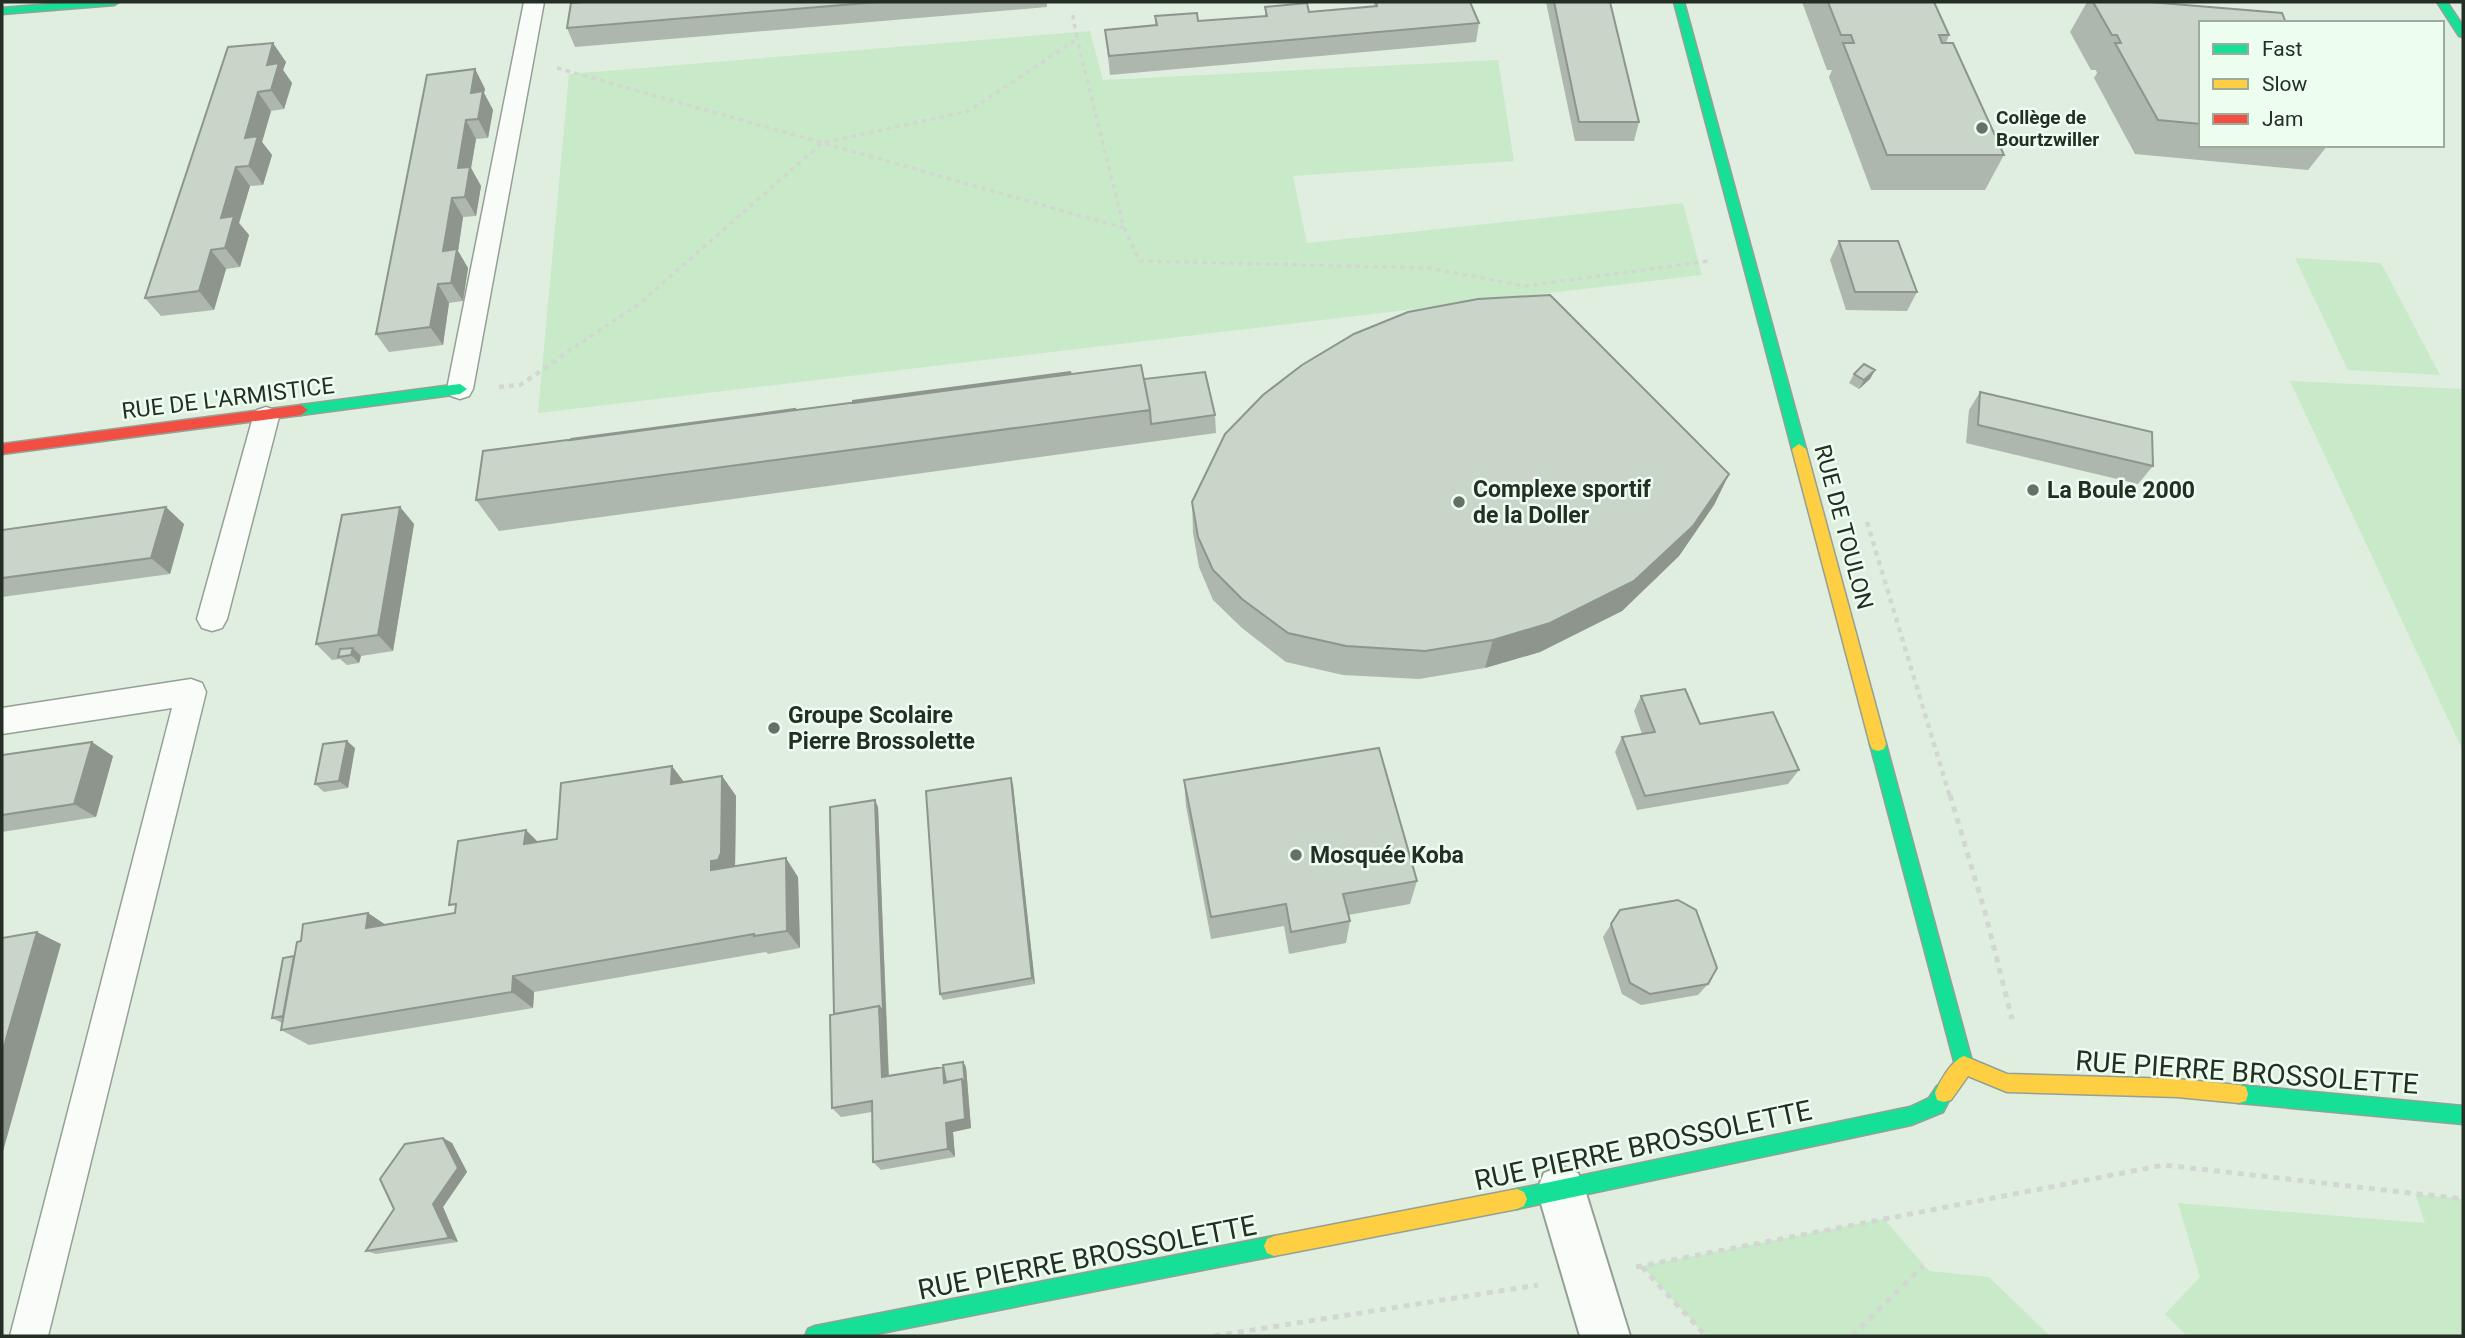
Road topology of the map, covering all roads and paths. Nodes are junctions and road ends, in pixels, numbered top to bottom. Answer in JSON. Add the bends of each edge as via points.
{"nodes":[{"id":1,"x":114,"y":2,"type":"edge"},
{"id":2,"x":534,"y":2,"type":"edge"},
{"id":3,"x":1679,"y":2,"type":"edge"},
{"id":4,"x":2442,"y":2,"type":"edge"},
{"id":5,"x":2,"y":11,"type":"edge"},
{"id":6,"x":1072,"y":12,"type":"dead end"},
{"id":7,"x":2463,"y":34,"type":"edge"},
{"id":8,"x":1077,"y":39,"type":"junction"},
{"id":9,"x":523,"y":58,"type":"junction"},
{"id":10,"x":822,"y":143,"type":"junction"},
{"id":11,"x":1124,"y":228,"type":"junction"},
{"id":12,"x":1747,"y":256,"type":"junction"},
{"id":13,"x":460,"y":389,"type":"junction"},
{"id":14,"x":266,"y":417,"type":"junction"},
{"id":15,"x":2,"y":449,"type":"edge"},
{"id":16,"x":1864,"y":513,"type":"dead end"},
{"id":17,"x":212,"y":619,"type":"dead end"},
{"id":18,"x":2,"y":721,"type":"edge"},
{"id":19,"x":2012,"y":1019,"type":"dead end"},
{"id":20,"x":1964,"y":1065,"type":"junction"},
{"id":21,"x":2463,"y":1115,"type":"edge"},
{"id":22,"x":1561,"y":1190,"type":"junction"},
{"id":23,"x":2463,"y":1199,"type":"edge"},
{"id":24,"x":1642,"y":1266,"type":"junction"},
{"id":25,"x":1923,"y":1266,"type":"dead end"},
{"id":26,"x":1587,"y":1277,"type":"junction"},
{"id":27,"x":963,"y":1323,"type":"edge"},
{"id":28,"x":29,"y":1336,"type":"edge"},
{"id":29,"x":815,"y":1336,"type":"edge"},
{"id":30,"x":1214,"y":1336,"type":"edge"},
{"id":31,"x":1605,"y":1336,"type":"edge"},
{"id":32,"x":1706,"y":1336,"type":"edge"},
{"id":33,"x":1852,"y":1336,"type":"edge"}],
"edges":[{"from":1,"to":5,"type":"main road"},
{"from":2,"to":9,"type":"lane"},
{"from":3,"to":12,"type":"main road","name":"RUE DE TOULON"},
{"from":4,"to":7,"type":"main road"},
{"from":6,"to":8,"type":"path"},
{"from":8,"to":10,"type":"path","via":[[969,111]]},
{"from":8,"to":11,"type":"path"},
{"from":9,"to":10,"type":"path"},
{"from":9,"to":13,"type":"lane"},
{"from":10,"to":11,"type":"path"},
{"from":10,"to":13,"type":"path","via":[[639,304],[520,386]]},
{"from":11,"to":12,"type":"path","via":[[1140,261],[1428,268],[1525,286]]},
{"from":12,"to":20,"type":"main road","name":"RUE DE TOULON"},
{"from":13,"to":14,"type":"main road","name":"RUE DE L'ARMISTICE"},
{"from":14,"to":15,"type":"main road","name":"RUE DE L'ARMISTICE"},
{"from":14,"to":17,"type":"lane"},
{"from":16,"to":19,"type":"path","via":[[1985,912]]},
{"from":18,"to":28,"type":"lane","via":[[191,692]]},
{"from":20,"to":21,"type":"main road","name":"RUE PIERRE BROSSOLETTE","via":[[2007,1083],[2177,1088]]},
{"from":20,"to":22,"type":"main road","name":"RUE PIERRE BROSSOLETTE","via":[[1936,1105],[1911,1116]]},
{"from":22,"to":26,"type":"street"},
{"from":22,"to":27,"type":"main road","name":"RUE PIERRE BROSSOLETTE"},
{"from":23,"to":24,"type":"path","via":[[2164,1165]]},
{"from":24,"to":26,"type":"path"},
{"from":24,"to":32,"type":"path"},
{"from":25,"to":33,"type":"path"},
{"from":26,"to":30,"type":"path"},
{"from":26,"to":31,"type":"street"},
{"from":27,"to":29,"type":"main road","name":"RUE PIERRE BROSSOLETTE"}]}
